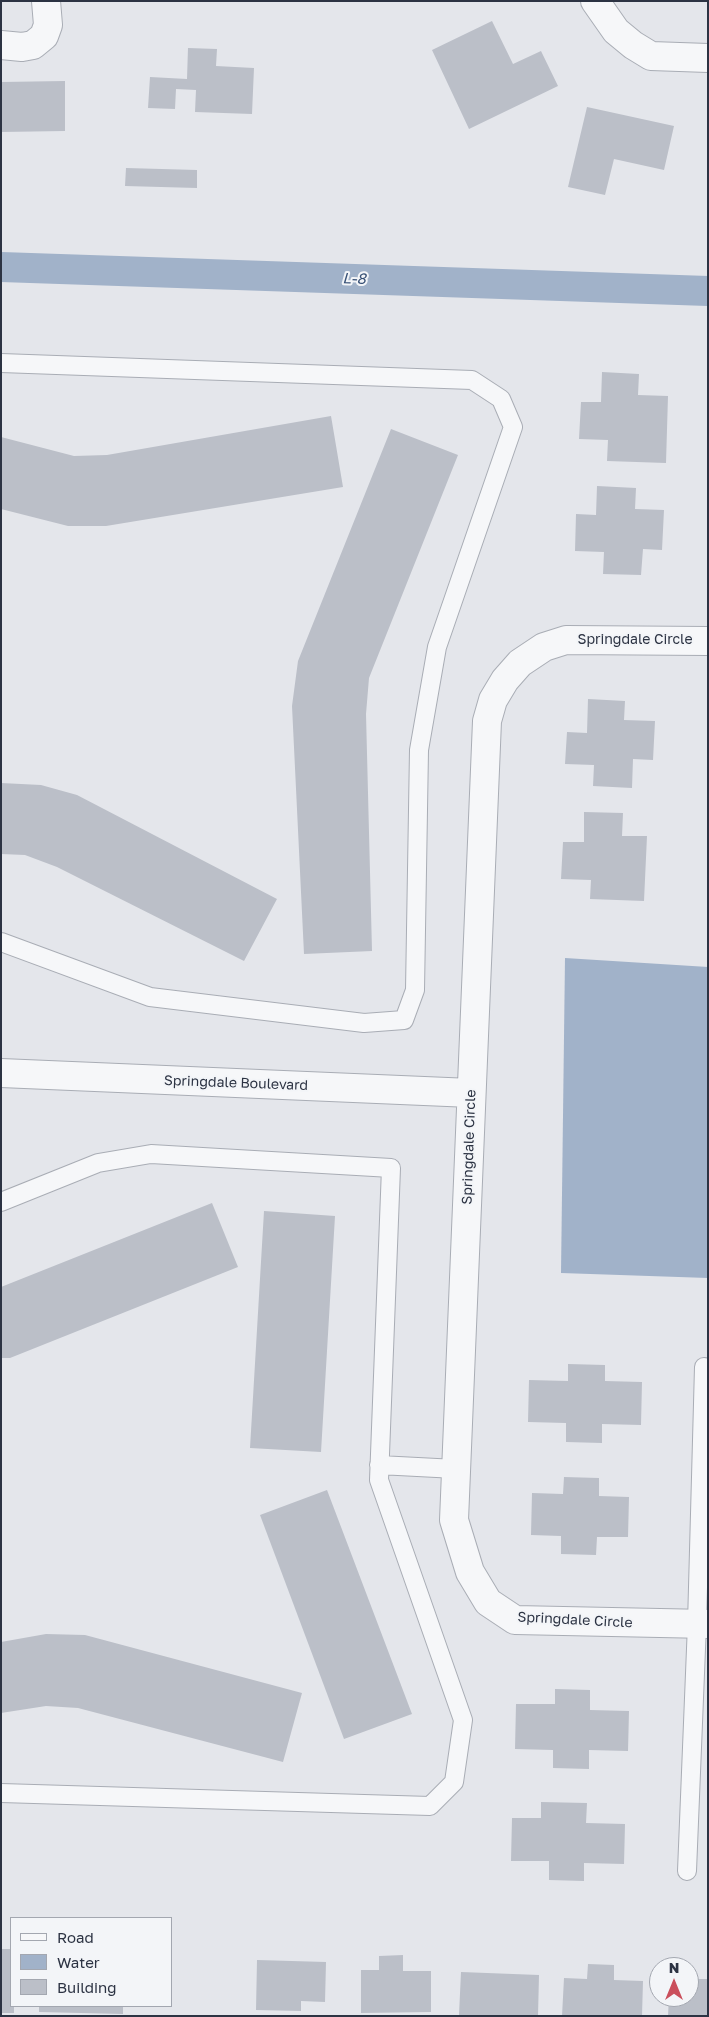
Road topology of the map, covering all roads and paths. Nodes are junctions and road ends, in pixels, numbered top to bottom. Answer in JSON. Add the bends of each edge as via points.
{"nodes":[{"id":1,"x":46,"y":1,"type":"edge"},
{"id":2,"x":596,"y":1,"type":"edge"},
{"id":3,"x":1,"y":45,"type":"edge"},
{"id":4,"x":708,"y":58,"type":"edge"},
{"id":5,"x":1,"y":363,"type":"edge"},
{"id":6,"x":708,"y":641,"type":"edge"},
{"id":7,"x":1,"y":942,"type":"edge"},
{"id":8,"x":1,"y":1073,"type":"edge"},
{"id":9,"x":471,"y":1093,"type":"junction"},
{"id":10,"x":1,"y":1202,"type":"edge"},
{"id":11,"x":704,"y":1367,"type":"dead end"},
{"id":12,"x":379,"y":1466,"type":"junction"},
{"id":13,"x":456,"y":1469,"type":"junction"},
{"id":14,"x":703,"y":1624,"type":"edge"},
{"id":15,"x":1,"y":1793,"type":"edge"},
{"id":16,"x":686,"y":1871,"type":"dead end"}],
"edges":[{"from":1,"to":3,"type":"street","via":[[48,25],[44,36],[33,45]]},
{"from":2,"to":4,"type":"street","via":[[616,31],[651,56]]},
{"from":5,"to":7,"type":"lane","via":[[472,380],[502,399],[513,427],[437,647],[418,750],[415,990],[404,1020],[364,1023],[150,997]]},
{"from":6,"to":9,"type":"street","name":"Springdale Circle","via":[[566,640],[544,647],[520,663],[504,680],[493,700],[487,722]]},
{"from":8,"to":9,"type":"street","name":"Springdale Boulevard"},
{"from":9,"to":13,"type":"street","name":"Springdale Circle"},
{"from":10,"to":12,"type":"lane","via":[[98,1163],[151,1154],[391,1168]]},
{"from":11,"to":14,"type":"lane"},
{"from":12,"to":13,"type":"lane"},
{"from":12,"to":15,"type":"lane","via":[[379,1480],[463,1720],[454,1782],[430,1806]]},
{"from":13,"to":14,"type":"street","name":"Springdale Circle","via":[[454,1520],[470,1572],[488,1602],[515,1620]]},
{"from":14,"to":16,"type":"lane"}]}
